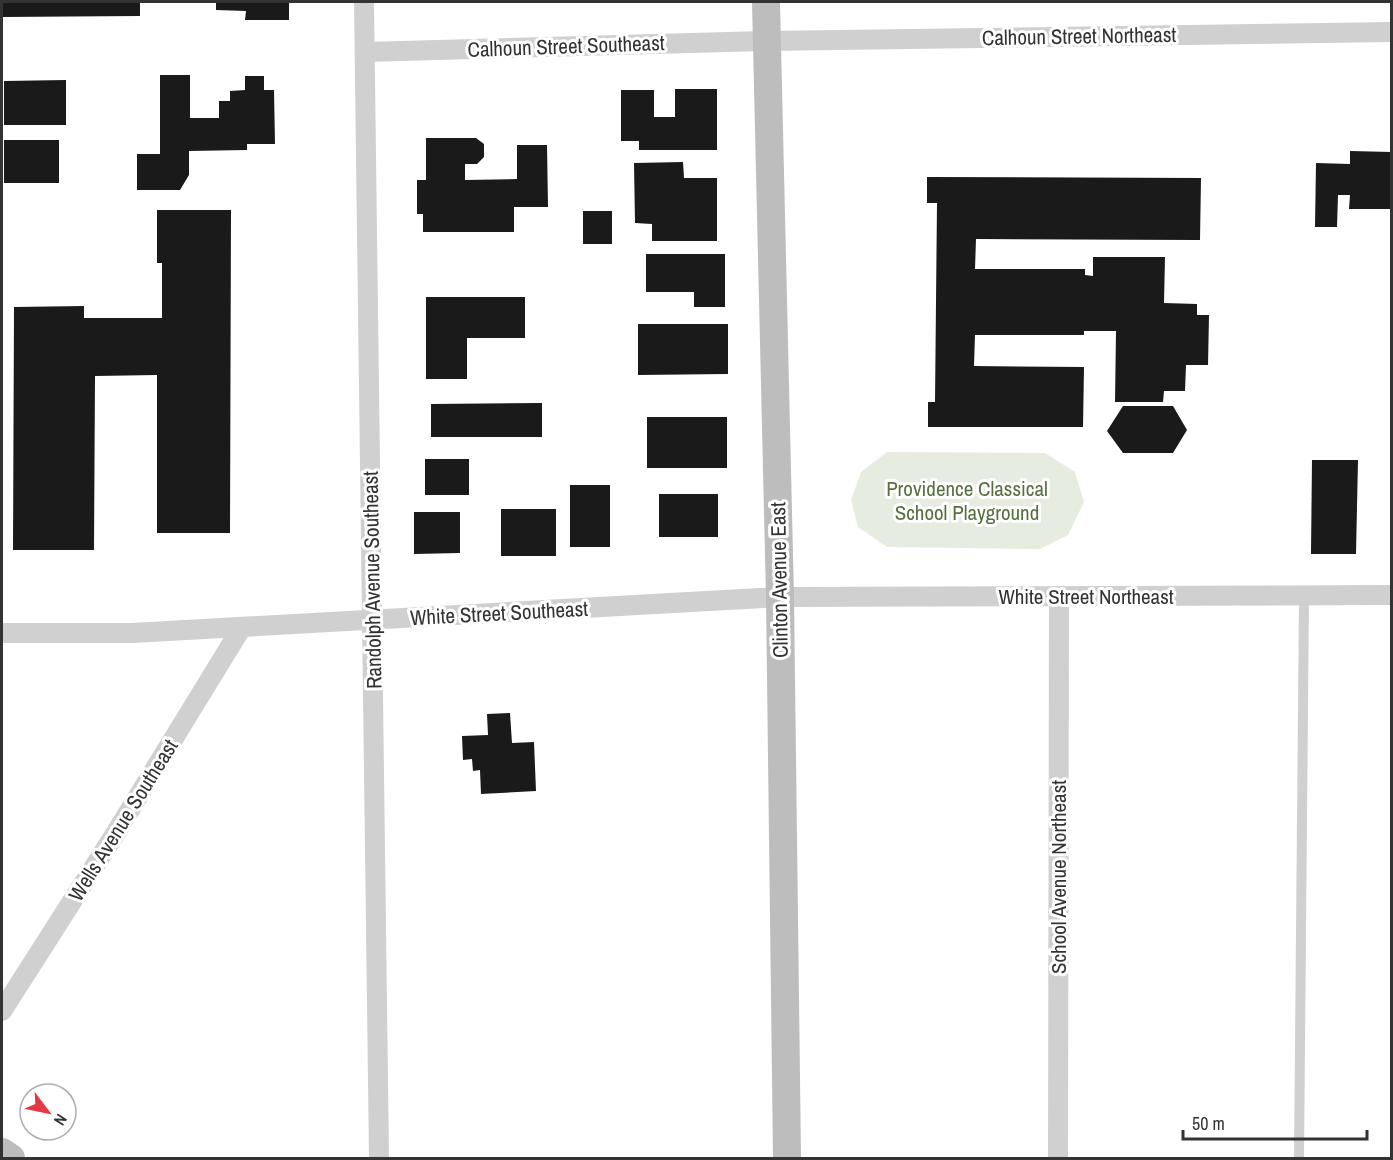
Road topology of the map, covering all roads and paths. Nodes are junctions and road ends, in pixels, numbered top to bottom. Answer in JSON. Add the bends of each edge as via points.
{"nodes":[{"id":1,"x":364,"y":2,"type":"edge"},
{"id":2,"x":766,"y":2,"type":"edge"},
{"id":3,"x":1392,"y":32,"type":"edge"},
{"id":4,"x":766,"y":40,"type":"junction"},
{"id":5,"x":365,"y":52,"type":"junction"},
{"id":6,"x":1304,"y":595,"type":"junction"},
{"id":7,"x":1392,"y":595,"type":"edge"},
{"id":8,"x":1059,"y":596,"type":"junction"},
{"id":9,"x":780,"y":597,"type":"junction"},
{"id":10,"x":372,"y":620,"type":"junction"},
{"id":11,"x":242,"y":627,"type":"junction"},
{"id":12,"x":2,"y":633,"type":"edge"},
{"id":13,"x":2,"y":1011,"type":"edge"},
{"id":14,"x":2,"y":1152,"type":"edge"},
{"id":15,"x":11,"y":1158,"type":"edge"},
{"id":16,"x":379,"y":1158,"type":"edge"},
{"id":17,"x":787,"y":1158,"type":"edge"},
{"id":18,"x":1058,"y":1158,"type":"edge"},
{"id":19,"x":1299,"y":1158,"type":"edge"}],
"edges":[{"from":1,"to":5,"type":"street","name":"Randolph Avenue Southeast"},
{"from":2,"to":4,"type":"street","name":"Clinton Avenue East"},
{"from":3,"to":4,"type":"street","name":"Calhoun Street Northeast"},
{"from":4,"to":5,"type":"street","name":"Calhoun Street Southeast"},
{"from":4,"to":9,"type":"street","name":"Clinton Avenue East"},
{"from":5,"to":10,"type":"street","name":"Randolph Avenue Southeast"},
{"from":6,"to":7,"type":"street","name":"White Street Northeast"},
{"from":6,"to":8,"type":"street","name":"White Street Northeast"},
{"from":6,"to":19,"type":"lane"},
{"from":8,"to":9,"type":"street","name":"White Street Northeast"},
{"from":8,"to":18,"type":"street","name":"School Avenue Northeast"},
{"from":9,"to":10,"type":"street","name":"White Street Southeast"},
{"from":9,"to":17,"type":"street","name":"Clinton Avenue East"},
{"from":10,"to":11,"type":"street","name":"White Street Southeast"},
{"from":10,"to":16,"type":"street","name":"Randolph Avenue Southeast"},
{"from":11,"to":12,"type":"street","name":"White Street Southeast","via":[[132,633]]},
{"from":11,"to":13,"type":"street","name":"Wells Avenue Southeast"},
{"from":14,"to":15,"type":"street"}]}
